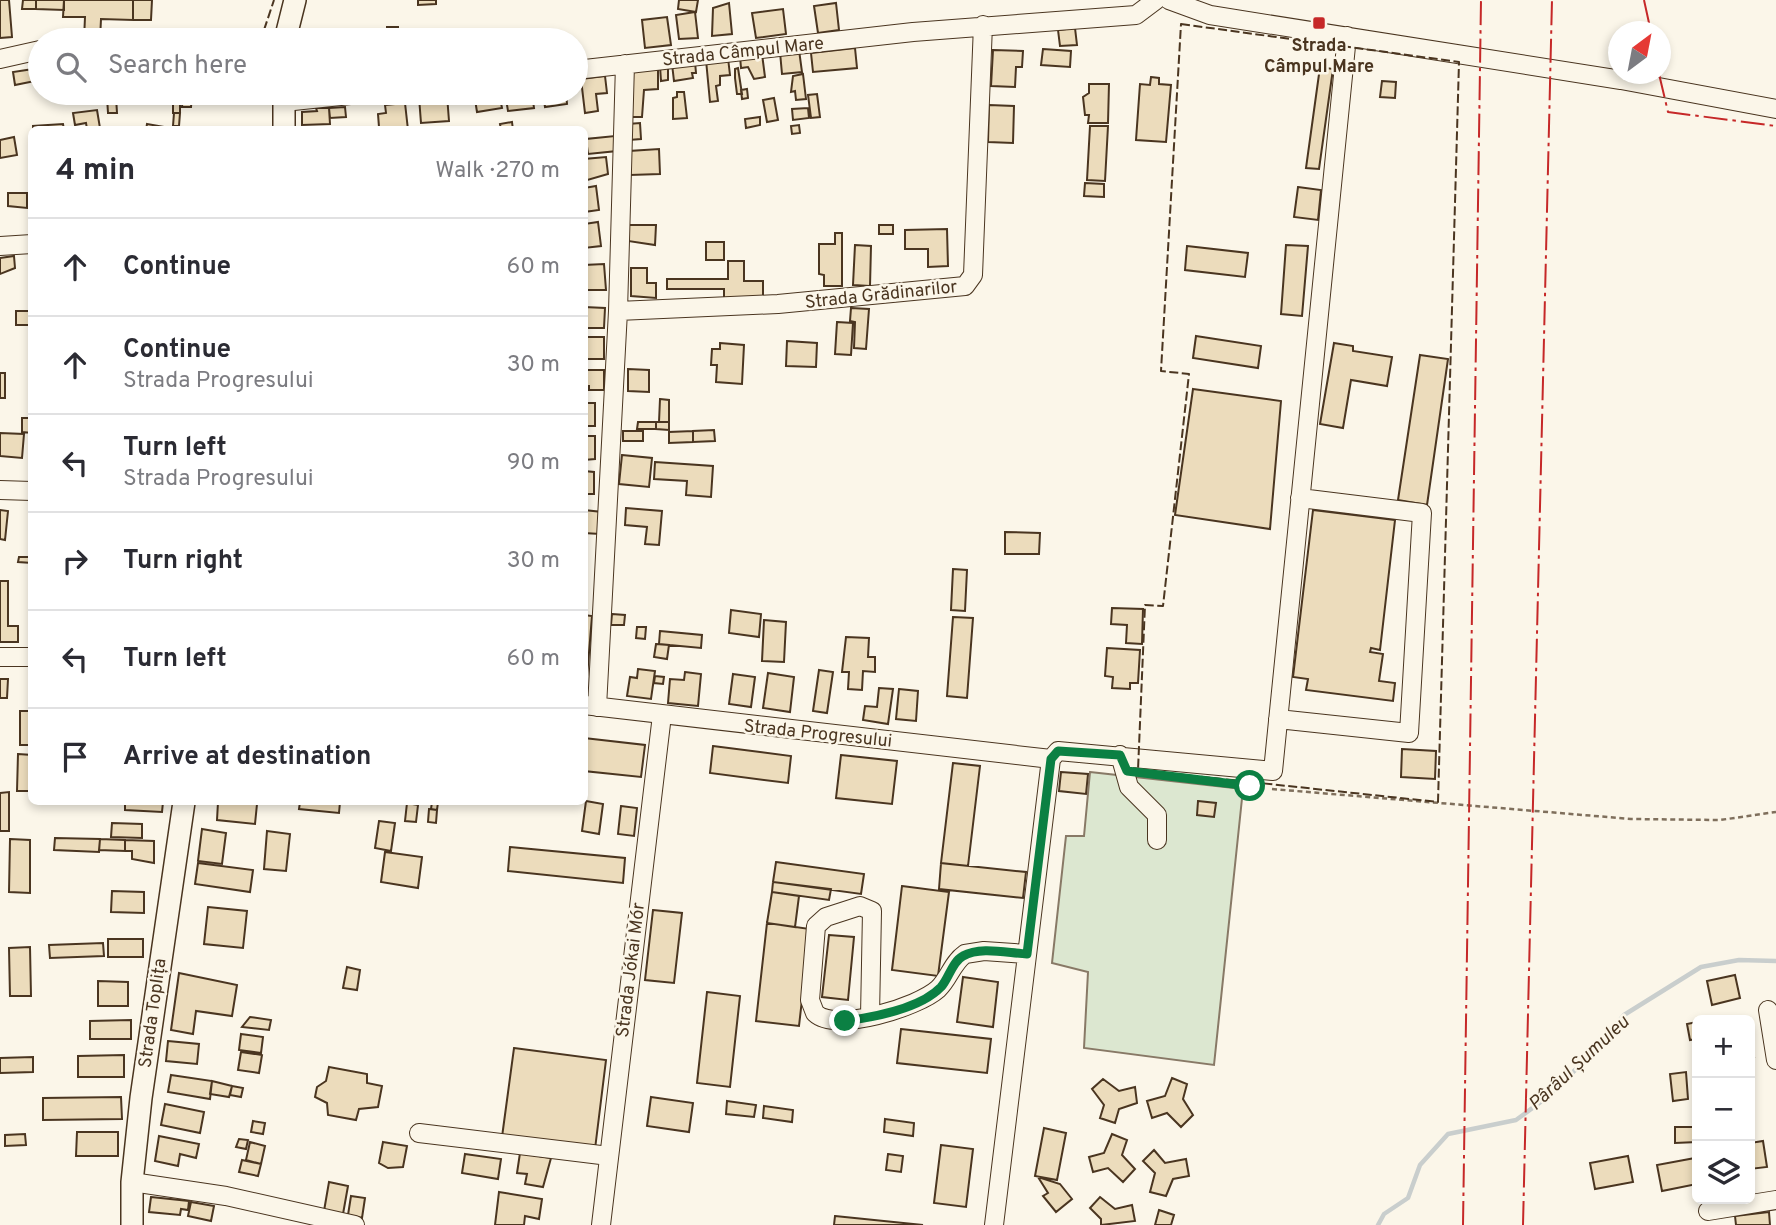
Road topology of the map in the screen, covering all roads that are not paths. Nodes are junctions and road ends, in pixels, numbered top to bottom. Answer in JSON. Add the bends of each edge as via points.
{"nodes":[{"id":1,"x":295,"y":0,"type":"edge"},
{"id":2,"x":1156,"y":0,"type":"edge"},
{"id":3,"x":1169,"y":0,"type":"edge"},
{"id":4,"x":983,"y":25,"type":"junction"},
{"id":5,"x":288,"y":28,"type":"edge"},
{"id":6,"x":1347,"y":36,"type":"junction"},
{"id":7,"x":28,"y":53,"type":"edge"},
{"id":8,"x":0,"y":59,"type":"edge"},
{"id":9,"x":625,"y":64,"type":"junction"},
{"id":10,"x":588,"y":69,"type":"edge"},
{"id":11,"x":284,"y":105,"type":"edge"},
{"id":12,"x":1776,"y":110,"type":"edge"},
{"id":13,"x":284,"y":126,"type":"edge"},
{"id":14,"x":28,"y":244,"type":"edge"},
{"id":15,"x":0,"y":246,"type":"edge"},
{"id":16,"x":618,"y":311,"type":"junction"},
{"id":17,"x":0,"y":490,"type":"edge"},
{"id":18,"x":28,"y":491,"type":"edge"},
{"id":19,"x":1300,"y":498,"type":"junction"},
{"id":20,"x":0,"y":657,"type":"edge"},
{"id":21,"x":28,"y":657,"type":"edge"},
{"id":22,"x":591,"y":706,"type":"edge"},
{"id":23,"x":662,"y":715,"type":"junction"},
{"id":24,"x":1279,"y":719,"type":"junction"},
{"id":25,"x":1128,"y":756,"type":"junction"},
{"id":26,"x":1051,"y":759,"type":"junction"},
{"id":27,"x":184,"y":805,"type":"edge"},
{"id":28,"x":1157,"y":839,"type":"dead end"},
{"id":29,"x":1027,"y":954,"type":"junction"},
{"id":30,"x":1768,"y":1010,"type":"dead end"},
{"id":31,"x":870,"y":1016,"type":"junction"},
{"id":32,"x":1776,"y":1060,"type":"edge"},
{"id":33,"x":419,"y":1133,"type":"dead end"},
{"id":34,"x":609,"y":1156,"type":"junction"},
{"id":35,"x":132,"y":1182,"type":"junction"},
{"id":36,"x":1776,"y":1200,"type":"edge"},
{"id":37,"x":1708,"y":1211,"type":"dead end"},
{"id":38,"x":132,"y":1225,"type":"edge"},
{"id":39,"x":355,"y":1225,"type":"edge"},
{"id":40,"x":601,"y":1225,"type":"edge"},
{"id":41,"x":994,"y":1225,"type":"edge"}],
"edges":[{"from":1,"to":5,"type":"main road"},
{"from":2,"to":4,"type":"street","name":"Strada Câmpul Mare","via":[[1136,15]]},
{"from":3,"to":6,"type":"street","via":[[1210,15]]},
{"from":4,"to":9,"type":"street","name":"Strada Câmpul Mare"},
{"from":4,"to":16,"type":"street","name":"Strada Grădinarilor","via":[[973,275],[965,286],[778,304]]},
{"from":6,"to":12,"type":"street"},
{"from":6,"to":19,"type":"street"},
{"from":7,"to":8,"type":"street"},
{"from":9,"to":10,"type":"street","name":"Strada Câmpul Mare"},
{"from":9,"to":16,"type":"street"},
{"from":11,"to":13,"type":"main road"},
{"from":14,"to":15,"type":"street"},
{"from":16,"to":22,"type":"street"},
{"from":17,"to":18,"type":"street"},
{"from":19,"to":24,"type":"street"},
{"from":19,"to":24,"type":"street","via":[[1422,513],[1409,733]]},
{"from":20,"to":21,"type":"street"},
{"from":22,"to":23,"type":"street","name":"Strada Progresului"},
{"from":23,"to":26,"type":"street","name":"Strada Progresului"},
{"from":23,"to":34,"type":"street","name":"Strada Jókai Mór"},
{"from":24,"to":25,"type":"street","via":[[1273,771]]},
{"from":25,"to":26,"type":"street","name":"Strada Progresului","via":[[1058,751]]},
{"from":25,"to":28,"type":"street","via":[[1131,791],[1157,814]]},
{"from":26,"to":29,"type":"street"},
{"from":27,"to":35,"type":"main road","name":"Strada Toplița"},
{"from":29,"to":31,"type":"street","via":[[965,954],[931,995]]},
{"from":29,"to":41,"type":"street"},
{"from":30,"to":32,"type":"street"},
{"from":31,"to":31,"type":"street","via":[[829,1020],[815,1013],[810,1000],[816,926],[826,917],[860,906],[872,911],[874,918]]},
{"from":33,"to":34,"type":"street"},
{"from":34,"to":40,"type":"street","name":"Strada Jókai Mór"},
{"from":35,"to":38,"type":"main road","name":"Strada Toplița"},
{"from":35,"to":39,"type":"street","via":[[226,1196]]},
{"from":36,"to":37,"type":"street"}]}
